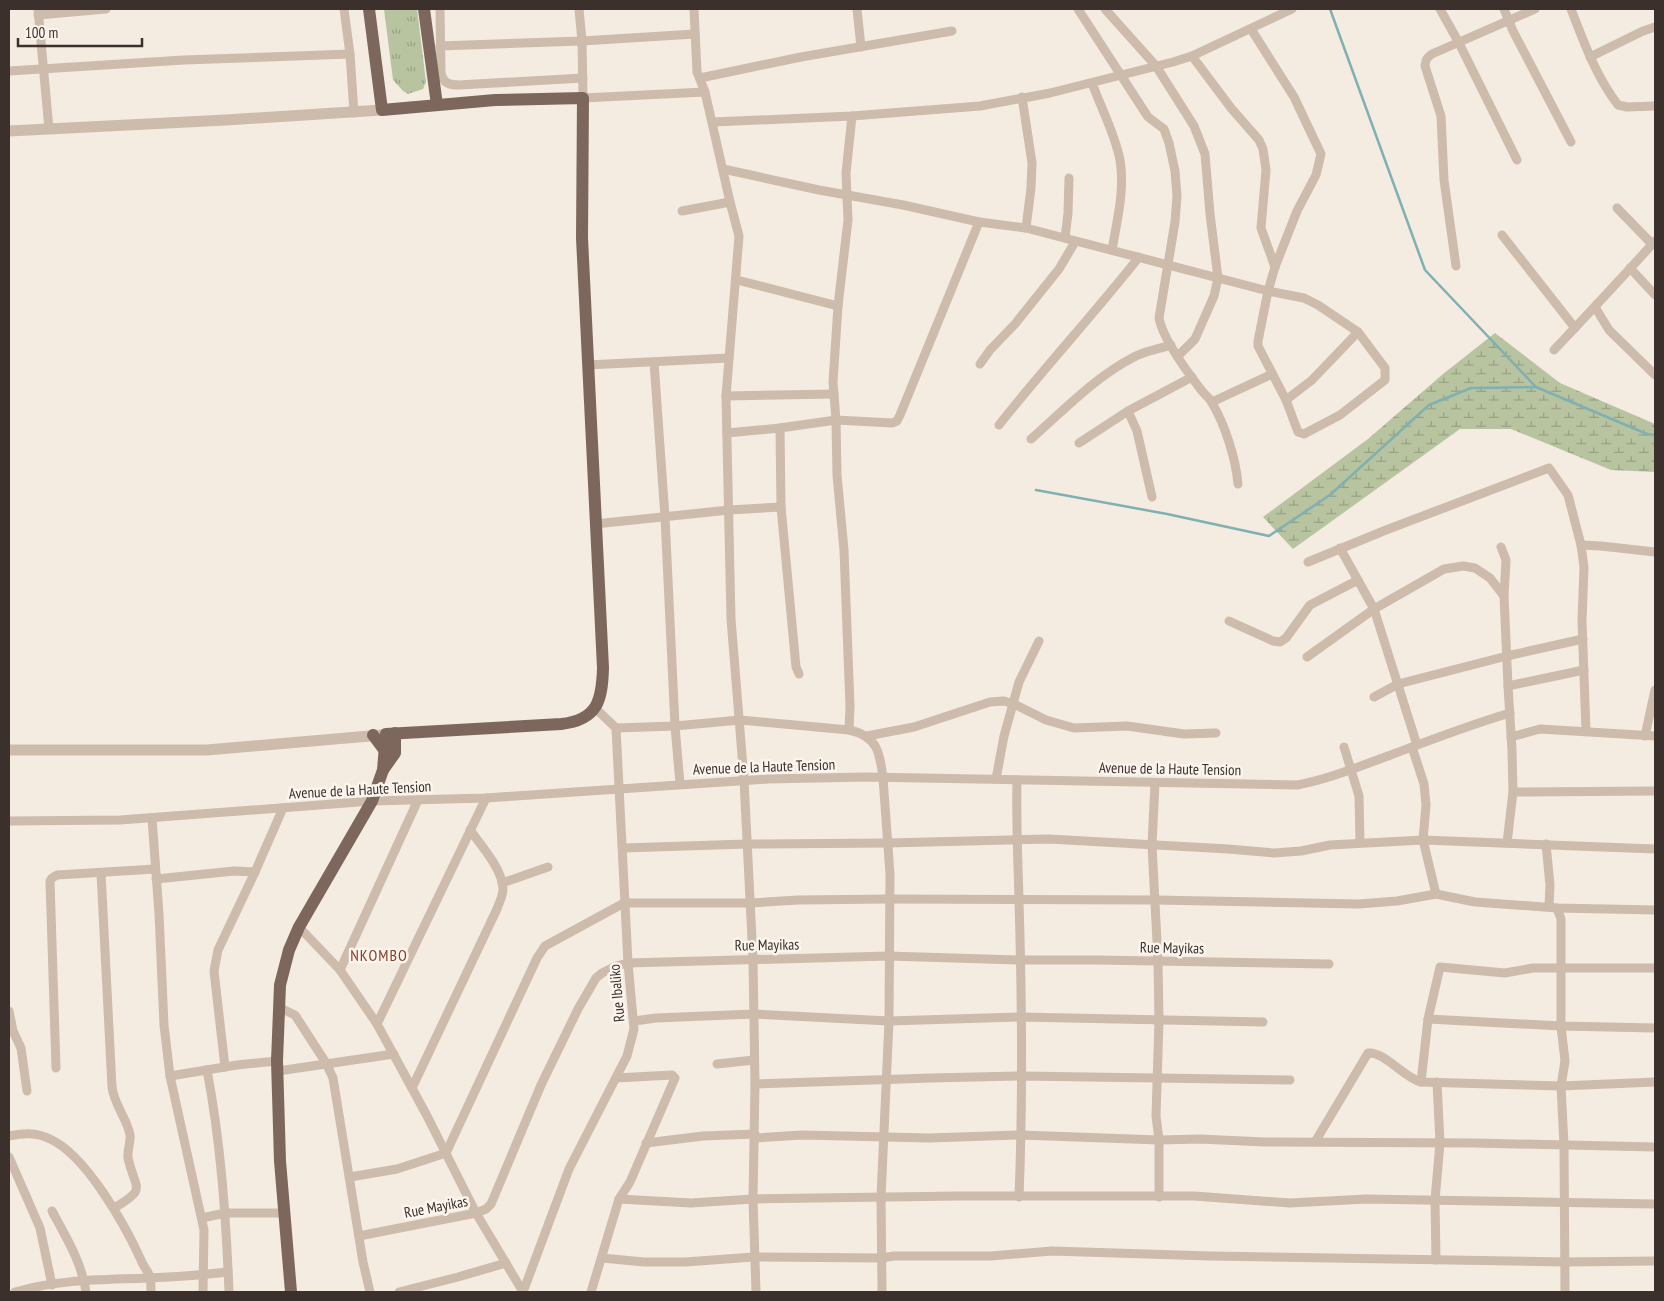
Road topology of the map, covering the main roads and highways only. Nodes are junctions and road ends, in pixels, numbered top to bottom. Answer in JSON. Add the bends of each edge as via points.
{"nodes":[{"id":1,"x":369,"y":9,"type":"edge"},
{"id":2,"x":424,"y":9,"type":"edge"},
{"id":3,"x":437,"y":105,"type":"junction"},
{"id":4,"x":419,"y":731,"type":"junction"},
{"id":5,"x":385,"y":734,"type":"junction"},
{"id":6,"x":390,"y":752,"type":"junction"},
{"id":7,"x":291,"y":1292,"type":"edge"}],
"edges":[{"from":1,"to":3,"type":"main road","via":[[382,110]]},
{"from":2,"to":3,"type":"main road"},
{"from":3,"to":4,"type":"main road","via":[[583,98],[582,238],[603,668],[602,688],[595,708],[589,715],[571,723]]},
{"from":4,"to":5,"type":"main road"},
{"from":4,"to":6,"type":"main road"},
{"from":5,"to":6,"type":"main road"},
{"from":5,"to":6,"type":"main road"},
{"from":6,"to":7,"type":"main road","via":[[372,801],[299,927],[283,970],[278,1007],[277,1066],[280,1161]]}]}
